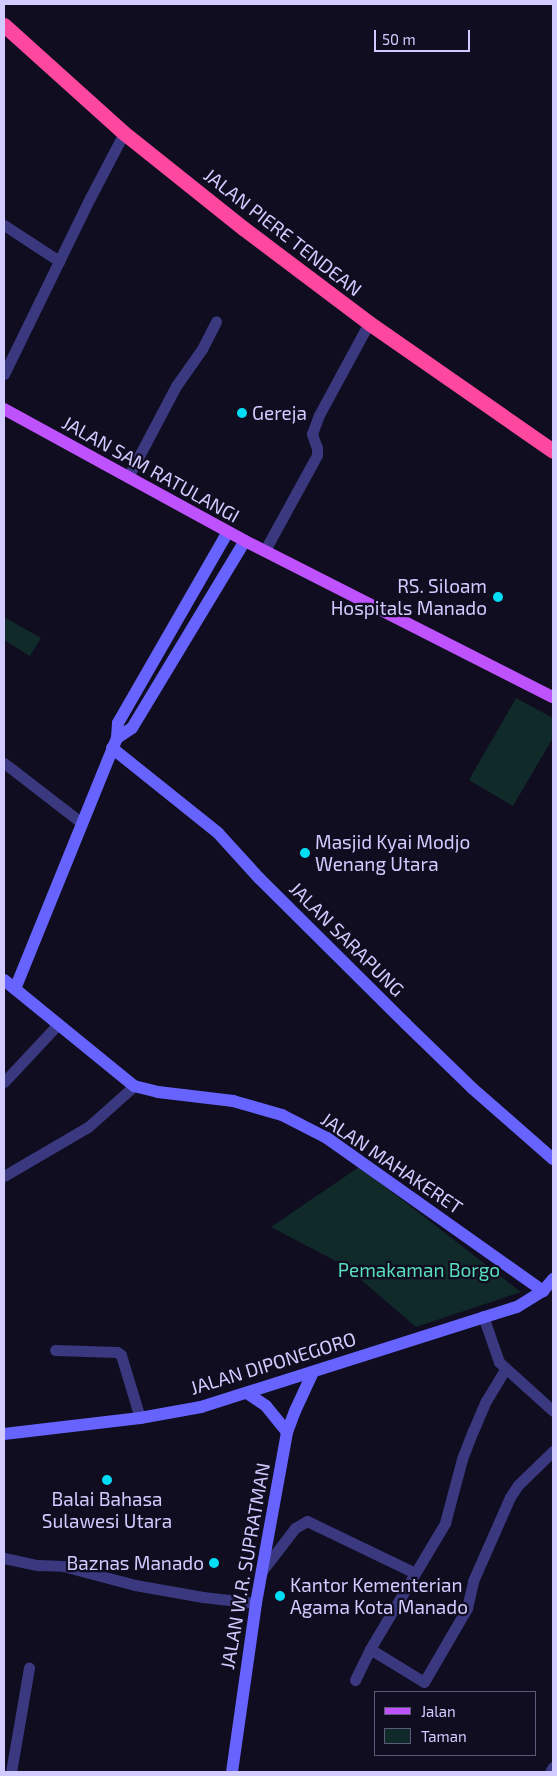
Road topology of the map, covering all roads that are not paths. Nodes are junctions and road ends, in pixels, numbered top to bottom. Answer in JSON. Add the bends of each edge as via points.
{"nodes":[{"id":1,"x":4,"y":24,"type":"edge"},
{"id":2,"x":124,"y":133,"type":"junction"},
{"id":3,"x":4,"y":225,"type":"edge"},
{"id":4,"x":59,"y":261,"type":"junction"},
{"id":5,"x":216,"y":321,"type":"dead end"},
{"id":6,"x":369,"y":323,"type":"junction"},
{"id":7,"x":4,"y":374,"type":"edge"},
{"id":8,"x":4,"y":410,"type":"edge"},
{"id":9,"x":553,"y":451,"type":"edge"},
{"id":10,"x":128,"y":477,"type":"junction"},
{"id":11,"x":228,"y":532,"type":"junction"},
{"id":12,"x":245,"y":542,"type":"junction"},
{"id":13,"x":266,"y":550,"type":"junction"},
{"id":14,"x":219,"y":552,"type":"junction"},
{"id":15,"x":233,"y":560,"type":"junction"},
{"id":16,"x":519,"y":676,"type":"junction"},
{"id":17,"x":553,"y":691,"type":"edge"},
{"id":18,"x":553,"y":698,"type":"edge"},
{"id":19,"x":115,"y":743,"type":"junction"},
{"id":20,"x":4,"y":763,"type":"edge"},
{"id":21,"x":82,"y":822,"type":"junction"},
{"id":22,"x":4,"y":980,"type":"edge"},
{"id":23,"x":15,"y":989,"type":"junction"},
{"id":24,"x":58,"y":1024,"type":"junction"},
{"id":25,"x":4,"y":1082,"type":"edge"},
{"id":26,"x":134,"y":1086,"type":"junction"},
{"id":27,"x":553,"y":1159,"type":"edge"},
{"id":28,"x":4,"y":1176,"type":"edge"},
{"id":29,"x":553,"y":1279,"type":"edge"},
{"id":30,"x":543,"y":1291,"type":"junction"},
{"id":31,"x":483,"y":1316,"type":"junction"},
{"id":32,"x":56,"y":1350,"type":"dead end"},
{"id":33,"x":505,"y":1369,"type":"junction"},
{"id":34,"x":313,"y":1372,"type":"junction"},
{"id":35,"x":247,"y":1393,"type":"junction"},
{"id":36,"x":553,"y":1410,"type":"edge"},
{"id":37,"x":140,"y":1418,"type":"junction"},
{"id":38,"x":287,"y":1432,"type":"junction"},
{"id":39,"x":4,"y":1434,"type":"edge"},
{"id":40,"x":553,"y":1451,"type":"edge"},
{"id":41,"x":4,"y":1558,"type":"edge"},
{"id":42,"x":262,"y":1571,"type":"junction"},
{"id":43,"x":415,"y":1573,"type":"junction"},
{"id":44,"x":256,"y":1603,"type":"junction"},
{"id":45,"x":370,"y":1649,"type":"junction"},
{"id":46,"x":29,"y":1668,"type":"dead end"},
{"id":47,"x":354,"y":1680,"type":"dead end"},
{"id":48,"x":421,"y":1687,"type":"edge"},
{"id":49,"x":553,"y":1767,"type":"edge"},
{"id":50,"x":11,"y":1772,"type":"edge"},
{"id":51,"x":232,"y":1772,"type":"edge"},
{"id":52,"x":550,"y":1772,"type":"edge"}],
"edges":[{"from":1,"to":2,"type":"highway","name":"JALAN PIERE TENDEAN"},
{"from":2,"to":4,"type":"street"},
{"from":2,"to":6,"type":"highway","name":"JALAN PIERE TENDEAN"},
{"from":3,"to":4,"type":"street"},
{"from":4,"to":7,"type":"street"},
{"from":5,"to":10,"type":"street","via":[[202,349],[176,386]]},
{"from":6,"to":9,"type":"highway","name":"JALAN PIERE TENDEAN"},
{"from":6,"to":13,"type":"street","via":[[319,415],[312,434],[317,455]]},
{"from":8,"to":10,"type":"main road","name":"JALAN SAM RATULANGI"},
{"from":10,"to":11,"type":"main road","name":"JALAN SAM RATULANGI"},
{"from":11,"to":12,"type":"main road","name":"JALAN SAM RATULANGI"},
{"from":11,"to":14,"type":"street"},
{"from":12,"to":13,"type":"main road","name":"JALAN SAM RATULANGI"},
{"from":12,"to":15,"type":"street"},
{"from":13,"to":16,"type":"main road","name":"JALAN SAM RATULANGI"},
{"from":14,"to":15,"type":"street"},
{"from":14,"to":19,"type":"street","via":[[118,723]]},
{"from":15,"to":19,"type":"street","via":[[132,728]]},
{"from":16,"to":17,"type":"main road","name":"JALAN SAM RATULANGI"},
{"from":16,"to":18,"type":"main road","name":"JALAN SAM RATULANGI"},
{"from":19,"to":21,"type":"street"},
{"from":19,"to":27,"type":"street","name":"JALAN SARAPUNG","via":[[218,832],[344,964],[472,1088]]},
{"from":20,"to":21,"type":"street"},
{"from":21,"to":23,"type":"street"},
{"from":22,"to":23,"type":"street","name":"JALAN MAHAKERET"},
{"from":23,"to":24,"type":"street","name":"JALAN MAHAKERET"},
{"from":24,"to":25,"type":"street"},
{"from":24,"to":26,"type":"street","name":"JALAN MAHAKERET"},
{"from":26,"to":28,"type":"street","via":[[88,1127]]},
{"from":26,"to":30,"type":"street","name":"JALAN MAHAKERET","via":[[233,1101],[282,1115],[327,1138]]},
{"from":29,"to":30,"type":"street","name":"JALAN DIPONEGORO"},
{"from":30,"to":31,"type":"street","name":"JALAN DIPONEGORO","via":[[517,1307]]},
{"from":31,"to":33,"type":"street","via":[[492,1348]]},
{"from":31,"to":34,"type":"street","name":"JALAN DIPONEGORO"},
{"from":32,"to":37,"type":"street","via":[[117,1352],[121,1355]]},
{"from":33,"to":36,"type":"street"},
{"from":33,"to":43,"type":"street","via":[[486,1401],[462,1459],[445,1524]]},
{"from":34,"to":35,"type":"street","name":"JALAN DIPONEGORO"},
{"from":34,"to":38,"type":"street","name":"JALAN W.R. SUPRATMAN"},
{"from":35,"to":37,"type":"street","name":"JALAN DIPONEGORO","via":[[201,1407]]},
{"from":35,"to":38,"type":"street","via":[[266,1406]]},
{"from":37,"to":39,"type":"street","name":"JALAN DIPONEGORO"},
{"from":38,"to":42,"type":"street","name":"JALAN W.R. SUPRATMAN"},
{"from":40,"to":48,"type":"street","via":[[510,1496],[473,1582],[467,1608]]},
{"from":41,"to":44,"type":"street","via":[[63,1566],[154,1588]]},
{"from":42,"to":43,"type":"street","via":[[295,1528],[307,1521]]},
{"from":42,"to":44,"type":"street","name":"JALAN W.R. SUPRATMAN"},
{"from":43,"to":45,"type":"street"},
{"from":44,"to":51,"type":"street","name":"JALAN W.R. SUPRATMAN"},
{"from":45,"to":47,"type":"street"},
{"from":45,"to":48,"type":"street"},
{"from":46,"to":50,"type":"street"},
{"from":49,"to":52,"type":"street"}]}
